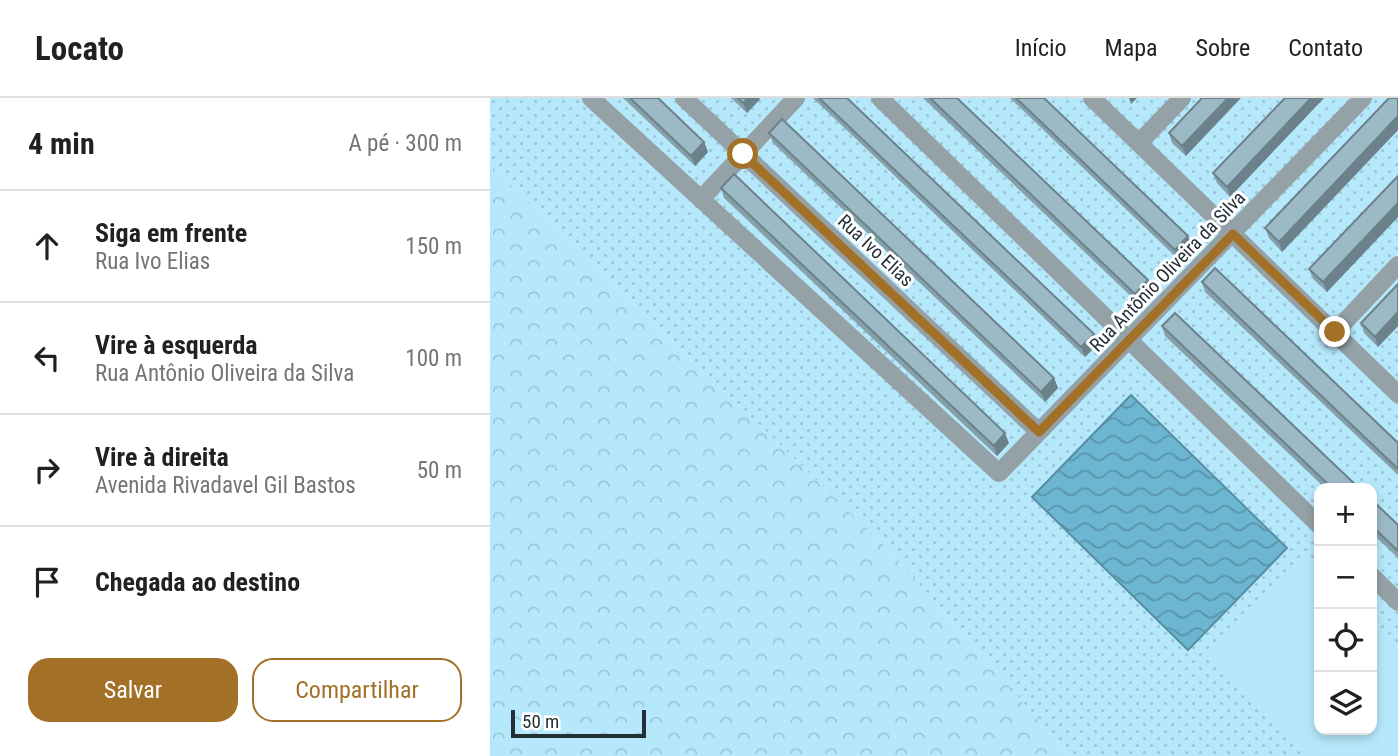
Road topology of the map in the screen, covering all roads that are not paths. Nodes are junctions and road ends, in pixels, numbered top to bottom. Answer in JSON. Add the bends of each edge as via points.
{"nodes":[{"id":1,"x":592,"y":98,"type":"edge"},
{"id":2,"x":684,"y":98,"type":"edge"},
{"id":3,"x":796,"y":98,"type":"edge"},
{"id":4,"x":880,"y":98,"type":"edge"},
{"id":5,"x":1092,"y":98,"type":"edge"},
{"id":6,"x":1182,"y":98,"type":"edge"},
{"id":7,"x":1363,"y":98,"type":"edge"},
{"id":8,"x":1139,"y":143,"type":"junction"},
{"id":9,"x":743,"y":154,"type":"junction"},
{"id":10,"x":701,"y":199,"type":"junction"},
{"id":11,"x":1233,"y":234,"type":"junction"},
{"id":12,"x":1398,"y":265,"type":"edge"},
{"id":13,"x":1335,"y":332,"type":"junction"},
{"id":14,"x":1129,"y":340,"type":"junction"},
{"id":15,"x":1398,"y":394,"type":"edge"},
{"id":16,"x":1039,"y":432,"type":"junction"},
{"id":17,"x":1314,"y":520,"type":"edge"},
{"id":18,"x":1377,"y":581,"type":"edge"},
{"id":19,"x":1398,"y":602,"type":"edge"}],
"edges":[{"from":1,"to":10,"type":"street"},
{"from":2,"to":9,"type":"street","name":"Rua Ivo Elias"},
{"from":3,"to":9,"type":"street"},
{"from":4,"to":14,"type":"street"},
{"from":5,"to":8,"type":"street"},
{"from":6,"to":8,"type":"street"},
{"from":7,"to":11,"type":"street","name":"Rua Antônio Oliveira da Silva"},
{"from":8,"to":11,"type":"street"},
{"from":9,"to":10,"type":"street"},
{"from":9,"to":16,"type":"street","name":"Rua Ivo Elias"},
{"from":10,"to":16,"type":"street","name":"Rua Antônio Oliveira da Silva","via":[[999,473]]},
{"from":11,"to":13,"type":"street"},
{"from":11,"to":14,"type":"street","name":"Rua Antônio Oliveira da Silva"},
{"from":12,"to":13,"type":"street"},
{"from":13,"to":15,"type":"street"},
{"from":14,"to":16,"type":"street","name":"Rua Antônio Oliveira da Silva"},
{"from":14,"to":17,"type":"street"},
{"from":18,"to":19,"type":"street"}]}
